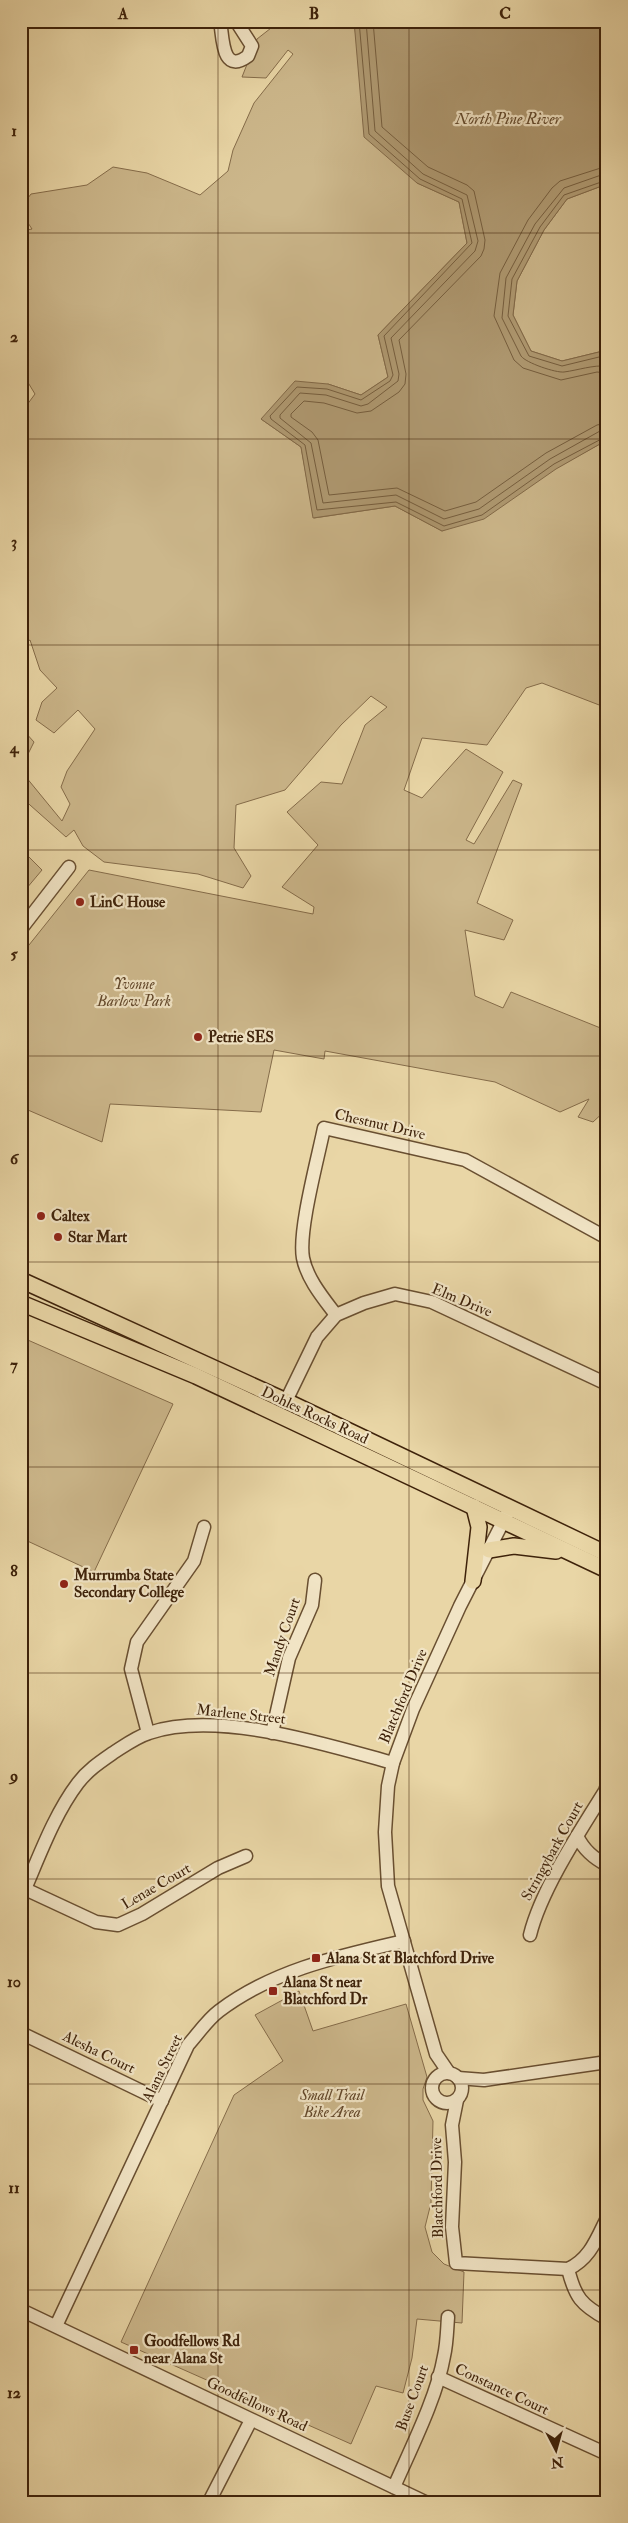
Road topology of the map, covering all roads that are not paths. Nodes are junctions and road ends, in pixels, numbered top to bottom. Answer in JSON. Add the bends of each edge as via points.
{"nodes":[{"id":1,"x":220,"y":21,"type":"edge"},
{"id":2,"x":236,"y":21,"type":"edge"},
{"id":3,"x":69,"y":867,"type":"dead end"},
{"id":4,"x":21,"y":929,"type":"edge"},
{"id":5,"x":607,"y":1238,"type":"edge"},
{"id":6,"x":21,"y":1280,"type":"edge"},
{"id":7,"x":21,"y":1302,"type":"edge"},
{"id":8,"x":336,"y":1315,"type":"junction"},
{"id":9,"x":607,"y":1384,"type":"edge"},
{"id":10,"x":286,"y":1401,"type":"junction"},
{"id":11,"x":474,"y":1507,"type":"junction"},
{"id":12,"x":507,"y":1514,"type":"junction"},
{"id":13,"x":204,"y":1527,"type":"dead end"},
{"id":14,"x":489,"y":1550,"type":"junction"},
{"id":15,"x":607,"y":1554,"type":"edge"},
{"id":16,"x":575,"y":1555,"type":"junction"},
{"id":17,"x":607,"y":1570,"type":"edge"},
{"id":18,"x":315,"y":1580,"type":"dead end"},
{"id":19,"x":473,"y":1581,"type":"junction"},
{"id":20,"x":148,"y":1733,"type":"junction"},
{"id":21,"x":272,"y":1733,"type":"junction"},
{"id":22,"x":394,"y":1763,"type":"junction"},
{"id":23,"x":607,"y":1785,"type":"edge"},
{"id":24,"x":577,"y":1836,"type":"junction"},
{"id":25,"x":246,"y":1856,"type":"dead end"},
{"id":26,"x":607,"y":1865,"type":"edge"},
{"id":27,"x":23,"y":1893,"type":"edge"},
{"id":28,"x":530,"y":1935,"type":"dead end"},
{"id":29,"x":404,"y":1940,"type":"junction"},
{"id":30,"x":21,"y":2033,"type":"edge"},
{"id":31,"x":436,"y":2054,"type":"junction"},
{"id":32,"x":607,"y":2062,"type":"edge"},
{"id":33,"x":453,"y":2075,"type":"junction"},
{"id":34,"x":435,"y":2078,"type":"junction"},
{"id":35,"x":484,"y":2080,"type":"junction"},
{"id":36,"x":459,"y":2096,"type":"junction"},
{"id":37,"x":162,"y":2101,"type":"junction"},
{"id":38,"x":442,"y":2102,"type":"junction"},
{"id":39,"x":452,"y":2125,"type":"junction"},
{"id":40,"x":607,"y":2218,"type":"edge"},
{"id":41,"x":568,"y":2269,"type":"junction"},
{"id":42,"x":21,"y":2310,"type":"edge"},
{"id":43,"x":448,"y":2317,"type":"dead end"},
{"id":44,"x":607,"y":2319,"type":"edge"},
{"id":45,"x":56,"y":2326,"type":"junction"},
{"id":46,"x":438,"y":2377,"type":"junction"},
{"id":47,"x":251,"y":2420,"type":"junction"},
{"id":48,"x":607,"y":2454,"type":"edge"},
{"id":49,"x":394,"y":2487,"type":"junction"},
{"id":50,"x":209,"y":2502,"type":"edge"},
{"id":51,"x":425,"y":2502,"type":"edge"}],
"edges":[{"from":1,"to":2,"type":"street","via":[[224,53],[237,60],[248,56],[252,46]]},
{"from":3,"to":4,"type":"street"},
{"from":5,"to":8,"type":"street","name":"Chestnut Drive","via":[[464,1160],[324,1128],[305,1227],[303,1258],[316,1290]]},
{"from":6,"to":10,"type":"main road","name":"Dohles Rocks Road"},
{"from":7,"to":11,"type":"main road","name":"Dohles Rocks Road","via":[[196,1376]]},
{"from":8,"to":9,"type":"street","name":"Elm Drive","via":[[394,1294],[432,1302]]},
{"from":8,"to":10,"type":"street","name":"Elm Drive","via":[[317,1338]]},
{"from":10,"to":12,"type":"main road","name":"Dohles Rocks Road"},
{"from":11,"to":12,"type":"main road","name":"Dohles Rocks Road"},
{"from":11,"to":19,"type":"main road","via":[[480,1527]]},
{"from":12,"to":14,"type":"street","name":"Blatchford Drive"},
{"from":12,"to":15,"type":"main road","name":"Dohles Rocks Road"},
{"from":12,"to":16,"type":"main road","name":"Dohles Rocks Road"},
{"from":13,"to":20,"type":"street","via":[[194,1560],[137,1642],[131,1669]]},
{"from":14,"to":16,"type":"main road","via":[[514,1546]]},
{"from":14,"to":19,"type":"street","name":"Blatchford Drive"},
{"from":16,"to":17,"type":"main road","name":"Dohles Rocks Road"},
{"from":18,"to":21,"type":"street","name":"Mandy Court","via":[[312,1605],[289,1658]]},
{"from":19,"to":22,"type":"street","name":"Blatchford Drive","via":[[413,1709]]},
{"from":20,"to":21,"type":"street","name":"Marlene Street","via":[[191,1725]]},
{"from":20,"to":27,"type":"street","name":"Marlene Street","via":[[93,1767],[79,1781],[66,1800]]},
{"from":21,"to":22,"type":"street","name":"Marlene Street","via":[[304,1738]]},
{"from":22,"to":29,"type":"street","name":"Blatchford Drive","via":[[385,1815],[385,1852],[392,1904]]},
{"from":23,"to":24,"type":"street","name":"Stringybark Court"},
{"from":24,"to":26,"type":"street","via":[[582,1847]]},
{"from":24,"to":28,"type":"street","name":"Stringybark Court","via":[[534,1917]]},
{"from":25,"to":27,"type":"street","name":"Lenae Court","via":[[218,1868],[118,1925],[96,1922]]},
{"from":29,"to":31,"type":"street","name":"Blatchford Drive"},
{"from":29,"to":37,"type":"street","name":"Alana Street","via":[[327,1959],[258,1986],[217,2012],[188,2045]]},
{"from":30,"to":37,"type":"street","name":"Alesha Court"},
{"from":31,"to":33,"type":"street","name":"Blatchford Drive"},
{"from":31,"to":34,"type":"street","name":"Blatchford Drive"},
{"from":32,"to":35,"type":"street"},
{"from":33,"to":34,"type":"street","via":[[441,2074]]},
{"from":33,"to":35,"type":"street"},
{"from":33,"to":36,"type":"street","via":[[462,2085]]},
{"from":34,"to":38,"type":"street","via":[[432,2091]]},
{"from":35,"to":36,"type":"street"},
{"from":36,"to":38,"type":"street","via":[[448,2103]]},
{"from":36,"to":39,"type":"street","name":"Blatchford Drive"},
{"from":37,"to":45,"type":"street","name":"Alana Street"},
{"from":38,"to":39,"type":"street","name":"Blatchford Drive"},
{"from":39,"to":41,"type":"street","name":"Blatchford Drive","via":[[455,2162],[452,2226],[456,2263]]},
{"from":40,"to":41,"type":"street","via":[[593,2248],[577,2265]]},
{"from":41,"to":44,"type":"street","via":[[573,2291],[587,2308]]},
{"from":42,"to":45,"type":"street","name":"Goodfellows Road"},
{"from":43,"to":46,"type":"street","name":"Buse Court"},
{"from":45,"to":47,"type":"street","name":"Goodfellows Road"},
{"from":46,"to":48,"type":"street","name":"Constance Court"},
{"from":46,"to":49,"type":"street","name":"Buse Court"},
{"from":47,"to":49,"type":"street","name":"Goodfellows Road"},
{"from":47,"to":50,"type":"street"},
{"from":49,"to":51,"type":"street","name":"Goodfellows Road"}]}
